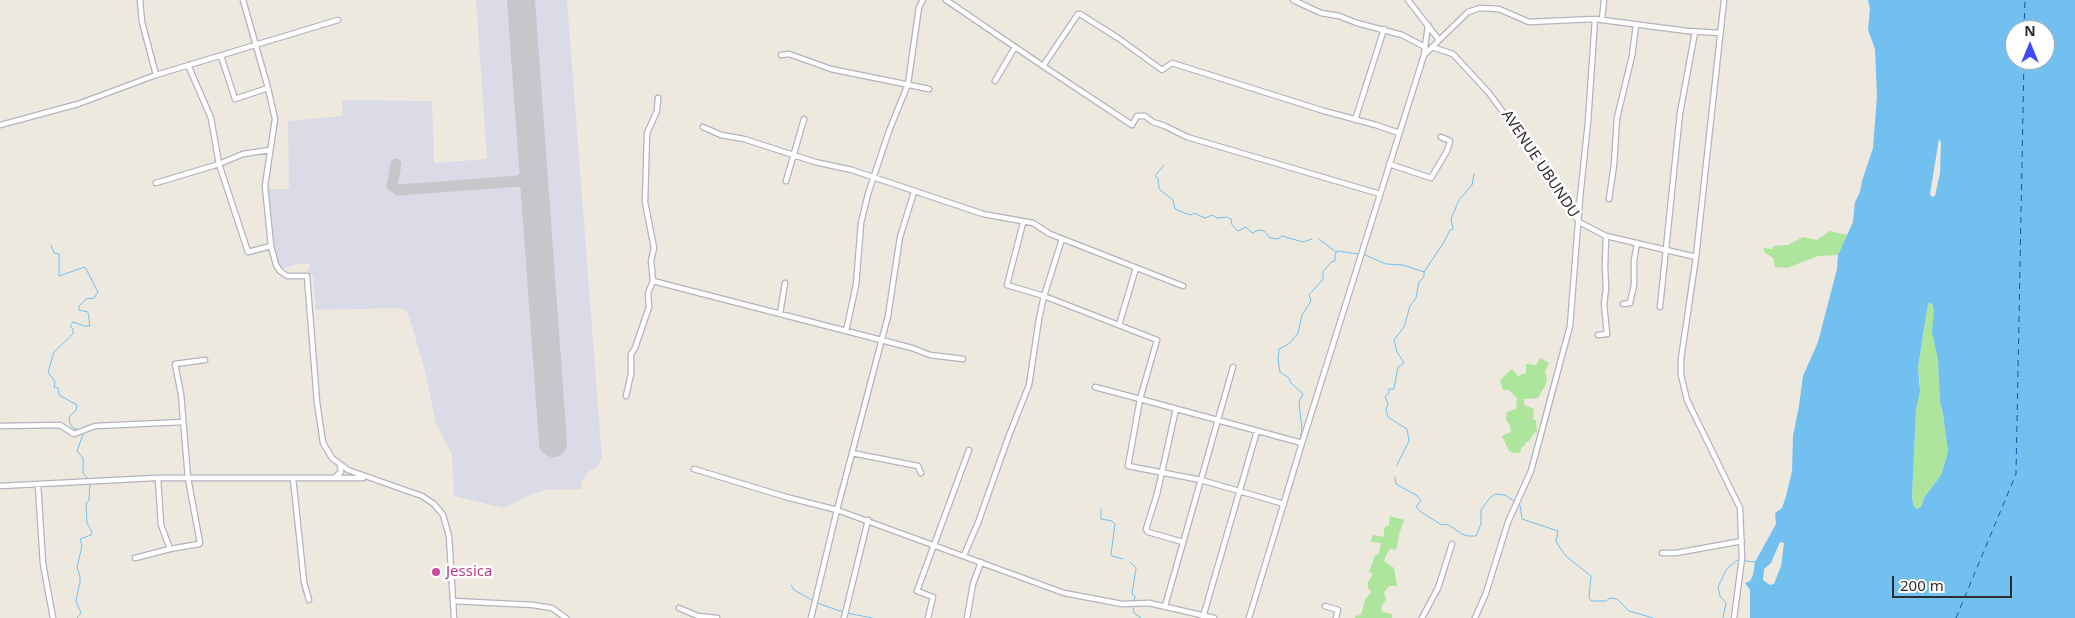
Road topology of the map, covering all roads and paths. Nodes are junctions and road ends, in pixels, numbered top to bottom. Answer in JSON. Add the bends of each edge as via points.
{"nodes":[{"id":1,"x":140,"y":0,"type":"edge"},
{"id":2,"x":243,"y":0,"type":"edge"},
{"id":3,"x":923,"y":0,"type":"edge"},
{"id":4,"x":946,"y":0,"type":"edge"},
{"id":5,"x":1293,"y":0,"type":"edge"},
{"id":6,"x":1408,"y":0,"type":"edge"},
{"id":7,"x":1604,"y":0,"type":"edge"},
{"id":8,"x":1724,"y":0,"type":"edge"},
{"id":9,"x":1595,"y":19,"type":"junction"},
{"id":10,"x":338,"y":20,"type":"dead end"},
{"id":11,"x":1602,"y":20,"type":"junction"},
{"id":12,"x":1428,"y":25,"type":"junction"},
{"id":13,"x":1636,"y":25,"type":"junction"},
{"id":14,"x":1384,"y":29,"type":"junction"},
{"id":15,"x":1695,"y":32,"type":"junction"},
{"id":16,"x":1720,"y":33,"type":"junction"},
{"id":17,"x":1439,"y":40,"type":"junction"},
{"id":18,"x":255,"y":45,"type":"junction"},
{"id":19,"x":1015,"y":47,"type":"junction"},
{"id":20,"x":1425,"y":47,"type":"junction"},
{"id":21,"x":1432,"y":47,"type":"junction"},
{"id":22,"x":781,"y":55,"type":"dead end"},
{"id":23,"x":1424,"y":55,"type":"junction"},
{"id":24,"x":220,"y":56,"type":"junction"},
{"id":25,"x":188,"y":65,"type":"junction"},
{"id":26,"x":1043,"y":66,"type":"junction"},
{"id":27,"x":156,"y":75,"type":"junction"},
{"id":28,"x":996,"y":81,"type":"dead end"},
{"id":29,"x":908,"y":84,"type":"junction"},
{"id":30,"x":268,"y":88,"type":"junction"},
{"id":31,"x":928,"y":90,"type":"dead end"},
{"id":32,"x":658,"y":98,"type":"dead end"},
{"id":33,"x":804,"y":119,"type":"dead end"},
{"id":34,"x":1355,"y":120,"type":"junction"},
{"id":35,"x":0,"y":124,"type":"edge"},
{"id":36,"x":703,"y":127,"type":"dead end"},
{"id":37,"x":1398,"y":133,"type":"junction"},
{"id":38,"x":1441,"y":137,"type":"dead end"},
{"id":39,"x":270,"y":150,"type":"junction"},
{"id":40,"x":793,"y":155,"type":"junction"},
{"id":41,"x":219,"y":164,"type":"junction"},
{"id":42,"x":1389,"y":164,"type":"junction"},
{"id":43,"x":874,"y":178,"type":"junction"},
{"id":44,"x":786,"y":181,"type":"dead end"},
{"id":45,"x":156,"y":183,"type":"dead end"},
{"id":46,"x":914,"y":192,"type":"junction"},
{"id":47,"x":1380,"y":194,"type":"junction"},
{"id":48,"x":1609,"y":199,"type":"dead end"},
{"id":49,"x":1023,"y":222,"type":"junction"},
{"id":50,"x":1579,"y":222,"type":"junction"},
{"id":51,"x":1606,"y":236,"type":"junction"},
{"id":52,"x":1062,"y":238,"type":"junction"},
{"id":53,"x":1637,"y":244,"type":"junction"},
{"id":54,"x":271,"y":246,"type":"junction"},
{"id":55,"x":1665,"y":250,"type":"junction"},
{"id":56,"x":1696,"y":256,"type":"junction"},
{"id":57,"x":1136,"y":268,"type":"junction"},
{"id":58,"x":653,"y":281,"type":"junction"},
{"id":59,"x":785,"y":283,"type":"dead end"},
{"id":60,"x":1183,"y":286,"type":"dead end"},
{"id":61,"x":1044,"y":296,"type":"junction"},
{"id":62,"x":1623,"y":304,"type":"dead end"},
{"id":63,"x":1660,"y":307,"type":"dead end"},
{"id":64,"x":780,"y":314,"type":"junction"},
{"id":65,"x":1119,"y":325,"type":"junction"},
{"id":66,"x":846,"y":331,"type":"junction"},
{"id":67,"x":1598,"y":335,"type":"dead end"},
{"id":68,"x":881,"y":340,"type":"junction"},
{"id":69,"x":963,"y":359,"type":"dead end"},
{"id":70,"x":205,"y":360,"type":"dead end"},
{"id":71,"x":1233,"y":367,"type":"dead end"},
{"id":72,"x":1095,"y":387,"type":"dead end"},
{"id":73,"x":626,"y":396,"type":"dead end"},
{"id":74,"x":1140,"y":399,"type":"junction"},
{"id":75,"x":1176,"y":409,"type":"junction"},
{"id":76,"x":1218,"y":420,"type":"junction"},
{"id":77,"x":183,"y":422,"type":"junction"},
{"id":78,"x":0,"y":426,"type":"edge"},
{"id":79,"x":1257,"y":431,"type":"junction"},
{"id":80,"x":1302,"y":443,"type":"junction"},
{"id":81,"x":969,"y":450,"type":"dead end"},
{"id":82,"x":852,"y":453,"type":"junction"},
{"id":83,"x":340,"y":465,"type":"junction"},
{"id":84,"x":694,"y":469,"type":"dead end"},
{"id":85,"x":921,"y":472,"type":"dead end"},
{"id":86,"x":1162,"y":472,"type":"junction"},
{"id":87,"x":158,"y":478,"type":"junction"},
{"id":88,"x":188,"y":478,"type":"junction"},
{"id":89,"x":293,"y":478,"type":"junction"},
{"id":90,"x":334,"y":478,"type":"junction"},
{"id":91,"x":367,"y":478,"type":"junction"},
{"id":92,"x":1201,"y":480,"type":"junction"},
{"id":93,"x":38,"y":485,"type":"junction"},
{"id":94,"x":0,"y":486,"type":"edge"},
{"id":95,"x":1240,"y":491,"type":"junction"},
{"id":96,"x":1284,"y":504,"type":"junction"},
{"id":97,"x":837,"y":510,"type":"junction"},
{"id":98,"x":868,"y":520,"type":"junction"},
{"id":99,"x":1742,"y":541,"type":"junction"},
{"id":100,"x":1183,"y":542,"type":"junction"},
{"id":101,"x":934,"y":544,"type":"junction"},
{"id":102,"x":1452,"y":544,"type":"dead end"},
{"id":103,"x":170,"y":549,"type":"junction"},
{"id":104,"x":1662,"y":553,"type":"dead end"},
{"id":105,"x":964,"y":556,"type":"junction"},
{"id":106,"x":135,"y":558,"type":"dead end"},
{"id":107,"x":981,"y":562,"type":"junction"},
{"id":108,"x":309,"y":600,"type":"dead end"},
{"id":109,"x":453,"y":601,"type":"junction"},
{"id":110,"x":1165,"y":606,"type":"junction"},
{"id":111,"x":1325,"y":606,"type":"dead end"},
{"id":112,"x":679,"y":608,"type":"dead end"},
{"id":113,"x":1203,"y":617,"type":"edge"},
{"id":114,"x":54,"y":618,"type":"edge"},
{"id":115,"x":454,"y":618,"type":"edge"},
{"id":116,"x":566,"y":618,"type":"edge"},
{"id":117,"x":717,"y":618,"type":"edge"},
{"id":118,"x":811,"y":618,"type":"edge"},
{"id":119,"x":844,"y":618,"type":"edge"},
{"id":120,"x":928,"y":618,"type":"edge"},
{"id":121,"x":967,"y":618,"type":"edge"},
{"id":122,"x":1214,"y":618,"type":"edge"},
{"id":123,"x":1249,"y":618,"type":"edge"},
{"id":124,"x":1336,"y":618,"type":"edge"},
{"id":125,"x":1422,"y":618,"type":"edge"},
{"id":126,"x":1475,"y":618,"type":"edge"},
{"id":127,"x":1734,"y":618,"type":"edge"}],
"edges":[{"from":1,"to":27,"type":"street","via":[[142,22]]},
{"from":2,"to":18,"type":"street"},
{"from":3,"to":29,"type":"street","via":[[919,7]]},
{"from":4,"to":19,"type":"street"},
{"from":5,"to":14,"type":"street","via":[[1321,12]]},
{"from":6,"to":12,"type":"street"},
{"from":7,"to":11,"type":"street"},
{"from":8,"to":16,"type":"street"},
{"from":9,"to":11,"type":"street"},
{"from":9,"to":17,"type":"street","via":[[1529,22],[1499,9],[1480,8],[1468,12]]},
{"from":9,"to":50,"type":"street"},
{"from":10,"to":18,"type":"street"},
{"from":11,"to":13,"type":"street"},
{"from":12,"to":17,"type":"street"},
{"from":12,"to":20,"type":"street"},
{"from":13,"to":15,"type":"street"},
{"from":13,"to":48,"type":"street","via":[[1616,123]]},
{"from":14,"to":20,"type":"street","via":[[1404,35]]},
{"from":14,"to":34,"type":"street"},
{"from":15,"to":16,"type":"street"},
{"from":15,"to":55,"type":"street","via":[[1680,110]]},
{"from":16,"to":56,"type":"street"},
{"from":17,"to":21,"type":"street"},
{"from":18,"to":24,"type":"street"},
{"from":18,"to":30,"type":"street"},
{"from":19,"to":26,"type":"street"},
{"from":19,"to":28,"type":"street"},
{"from":20,"to":23,"type":"street"},
{"from":21,"to":23,"type":"street"},
{"from":21,"to":50,"type":"street","name":"AVENUE UBUNDU","via":[[1453,54],[1489,93],[1555,183]]},
{"from":22,"to":29,"type":"street","via":[[789,54],[831,69]]},
{"from":23,"to":37,"type":"street"},
{"from":24,"to":25,"type":"street"},
{"from":24,"to":30,"type":"street","via":[[235,99]]},
{"from":25,"to":27,"type":"street"},
{"from":25,"to":41,"type":"street","via":[[211,118]]},
{"from":26,"to":34,"type":"street","via":[[1080,14],[1162,70],[1172,63]]},
{"from":26,"to":47,"type":"street","via":[[1132,125],[1137,116],[1145,116],[1188,138]]},
{"from":27,"to":35,"type":"street","via":[[78,104]]},
{"from":29,"to":31,"type":"street"},
{"from":29,"to":43,"type":"street"},
{"from":30,"to":39,"type":"street","via":[[275,119]]},
{"from":32,"to":58,"type":"street","via":[[657,111],[648,133],[645,201],[654,248]]},
{"from":33,"to":40,"type":"street"},
{"from":34,"to":37,"type":"street"},
{"from":36,"to":40,"type":"street"},
{"from":37,"to":42,"type":"street"},
{"from":38,"to":42,"type":"street","via":[[1450,141],[1431,178]]},
{"from":39,"to":41,"type":"street","via":[[243,154]]},
{"from":39,"to":54,"type":"street","via":[[265,189]]},
{"from":40,"to":43,"type":"street"},
{"from":40,"to":44,"type":"street"},
{"from":41,"to":45,"type":"street"},
{"from":41,"to":54,"type":"street","via":[[248,252]]},
{"from":42,"to":47,"type":"street"},
{"from":43,"to":46,"type":"street"},
{"from":43,"to":66,"type":"street","via":[[860,227],[856,285]]},
{"from":46,"to":49,"type":"street","via":[[984,214]]},
{"from":46,"to":68,"type":"street","via":[[900,237],[888,316]]},
{"from":47,"to":80,"type":"street"},
{"from":49,"to":52,"type":"street"},
{"from":49,"to":61,"type":"street","via":[[1006,285]]},
{"from":50,"to":51,"type":"street","name":"AVENUE UBUNDU"},
{"from":50,"to":126,"type":"street","via":[[1568,334],[1530,471]]},
{"from":51,"to":53,"type":"street","name":"AVENUE UBUNDU"},
{"from":51,"to":67,"type":"street","via":[[1604,304],[1607,334]]},
{"from":52,"to":57,"type":"street"},
{"from":52,"to":61,"type":"street"},
{"from":53,"to":55,"type":"street","name":"AVENUE UBUNDU"},
{"from":53,"to":62,"type":"street","via":[[1630,303]]},
{"from":54,"to":83,"type":"street","via":[[280,271],[287,276],[307,276],[320,432],[327,451]]},
{"from":55,"to":56,"type":"street","name":"AVENUE UBUNDU"},
{"from":55,"to":63,"type":"street"},
{"from":56,"to":99,"type":"street","via":[[1681,359],[1683,390],[1740,508]]},
{"from":57,"to":60,"type":"street"},
{"from":57,"to":65,"type":"street"},
{"from":58,"to":64,"type":"street"},
{"from":58,"to":73,"type":"street","via":[[648,293],[649,308],[631,354]]},
{"from":59,"to":64,"type":"street"},
{"from":61,"to":65,"type":"street"},
{"from":61,"to":105,"type":"street","via":[[1029,385]]},
{"from":64,"to":66,"type":"street"},
{"from":65,"to":74,"type":"street","via":[[1157,340]]},
{"from":66,"to":68,"type":"street"},
{"from":68,"to":69,"type":"street","via":[[930,355]]},
{"from":68,"to":82,"type":"street"},
{"from":70,"to":77,"type":"street","via":[[174,364]]},
{"from":71,"to":76,"type":"street"},
{"from":72,"to":74,"type":"street"},
{"from":74,"to":75,"type":"street"},
{"from":74,"to":86,"type":"street","via":[[1128,466]]},
{"from":75,"to":76,"type":"street"},
{"from":75,"to":86,"type":"street"},
{"from":76,"to":79,"type":"street"},
{"from":76,"to":92,"type":"street"},
{"from":77,"to":78,"type":"street","via":[[95,426],[73,434],[60,425]]},
{"from":77,"to":88,"type":"street"},
{"from":79,"to":80,"type":"street"},
{"from":79,"to":95,"type":"street"},
{"from":80,"to":96,"type":"street"},
{"from":81,"to":101,"type":"street"},
{"from":82,"to":85,"type":"street","via":[[918,466]]},
{"from":82,"to":97,"type":"street"},
{"from":83,"to":90,"type":"street","via":[[341,472]]},
{"from":83,"to":91,"type":"street"},
{"from":84,"to":97,"type":"street"},
{"from":86,"to":92,"type":"street"},
{"from":86,"to":100,"type":"street","via":[[1146,529]]},
{"from":87,"to":88,"type":"street"},
{"from":87,"to":93,"type":"street"},
{"from":87,"to":103,"type":"street","via":[[161,525]]},
{"from":88,"to":89,"type":"street"},
{"from":88,"to":103,"type":"street","via":[[200,543]]},
{"from":89,"to":90,"type":"street"},
{"from":89,"to":108,"type":"street","via":[[304,582]]},
{"from":90,"to":91,"type":"street"},
{"from":91,"to":109,"type":"street","via":[[422,496],[442,514],[449,536]]},
{"from":92,"to":95,"type":"street"},
{"from":92,"to":100,"type":"street"},
{"from":93,"to":94,"type":"street"},
{"from":93,"to":114,"type":"street","via":[[43,564]]},
{"from":95,"to":96,"type":"street"},
{"from":95,"to":113,"type":"street"},
{"from":96,"to":123,"type":"street"},
{"from":97,"to":98,"type":"street"},
{"from":97,"to":118,"type":"street"},
{"from":98,"to":101,"type":"street"},
{"from":98,"to":119,"type":"street"},
{"from":99,"to":104,"type":"street"},
{"from":99,"to":127,"type":"street"},
{"from":100,"to":110,"type":"street"},
{"from":101,"to":105,"type":"street"},
{"from":101,"to":120,"type":"street","via":[[917,591],[933,597]]},
{"from":102,"to":125,"type":"street","via":[[1438,588]]},
{"from":103,"to":106,"type":"street"},
{"from":105,"to":107,"type":"street"},
{"from":107,"to":110,"type":"street","via":[[1064,593],[1122,604]]},
{"from":107,"to":121,"type":"street"},
{"from":109,"to":115,"type":"street"},
{"from":109,"to":116,"type":"street","via":[[533,605],[552,608]]},
{"from":110,"to":113,"type":"street"},
{"from":111,"to":124,"type":"street","via":[[1338,610]]},
{"from":112,"to":117,"type":"street","via":[[698,616]]},
{"from":113,"to":122,"type":"street"}]}
